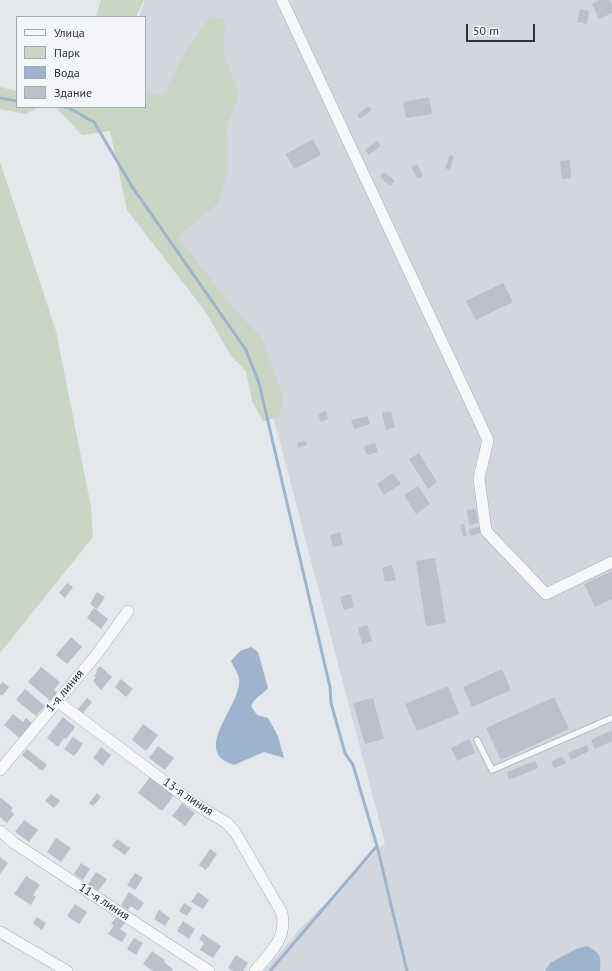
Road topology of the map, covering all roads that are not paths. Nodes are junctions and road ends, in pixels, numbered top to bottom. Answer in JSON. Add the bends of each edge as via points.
{"nodes":[{"id":1,"x":282,"y":0,"type":"edge"},
{"id":2,"x":612,"y":562,"type":"edge"},
{"id":3,"x":128,"y":611,"type":"dead end"},
{"id":4,"x":57,"y":701,"type":"junction"},
{"id":5,"x":612,"y":718,"type":"edge"},
{"id":6,"x":478,"y":740,"type":"dead end"},
{"id":7,"x":0,"y":770,"type":"edge"},
{"id":8,"x":0,"y":831,"type":"edge"},
{"id":9,"x":0,"y":932,"type":"edge"},
{"id":10,"x":68,"y":971,"type":"edge"},
{"id":11,"x":209,"y":971,"type":"edge"},
{"id":12,"x":255,"y":971,"type":"edge"}],
"edges":[{"from":1,"to":2,"type":"street","via":[[488,440],[479,478],[486,531],[546,594]]},
{"from":3,"to":4,"type":"street","name":"1-я линия","via":[[97,654]]},
{"from":4,"to":7,"type":"street","name":"1-я линия"},
{"from":4,"to":12,"type":"street","name":"13-я линия","via":[[192,802],[227,823],[235,832],[282,913],[284,923],[280,939]]},
{"from":5,"to":6,"type":"lane","via":[[492,770]]},
{"from":8,"to":11,"type":"street","name":"11-я линия","via":[[14,843]]},
{"from":9,"to":10,"type":"street"}]}
